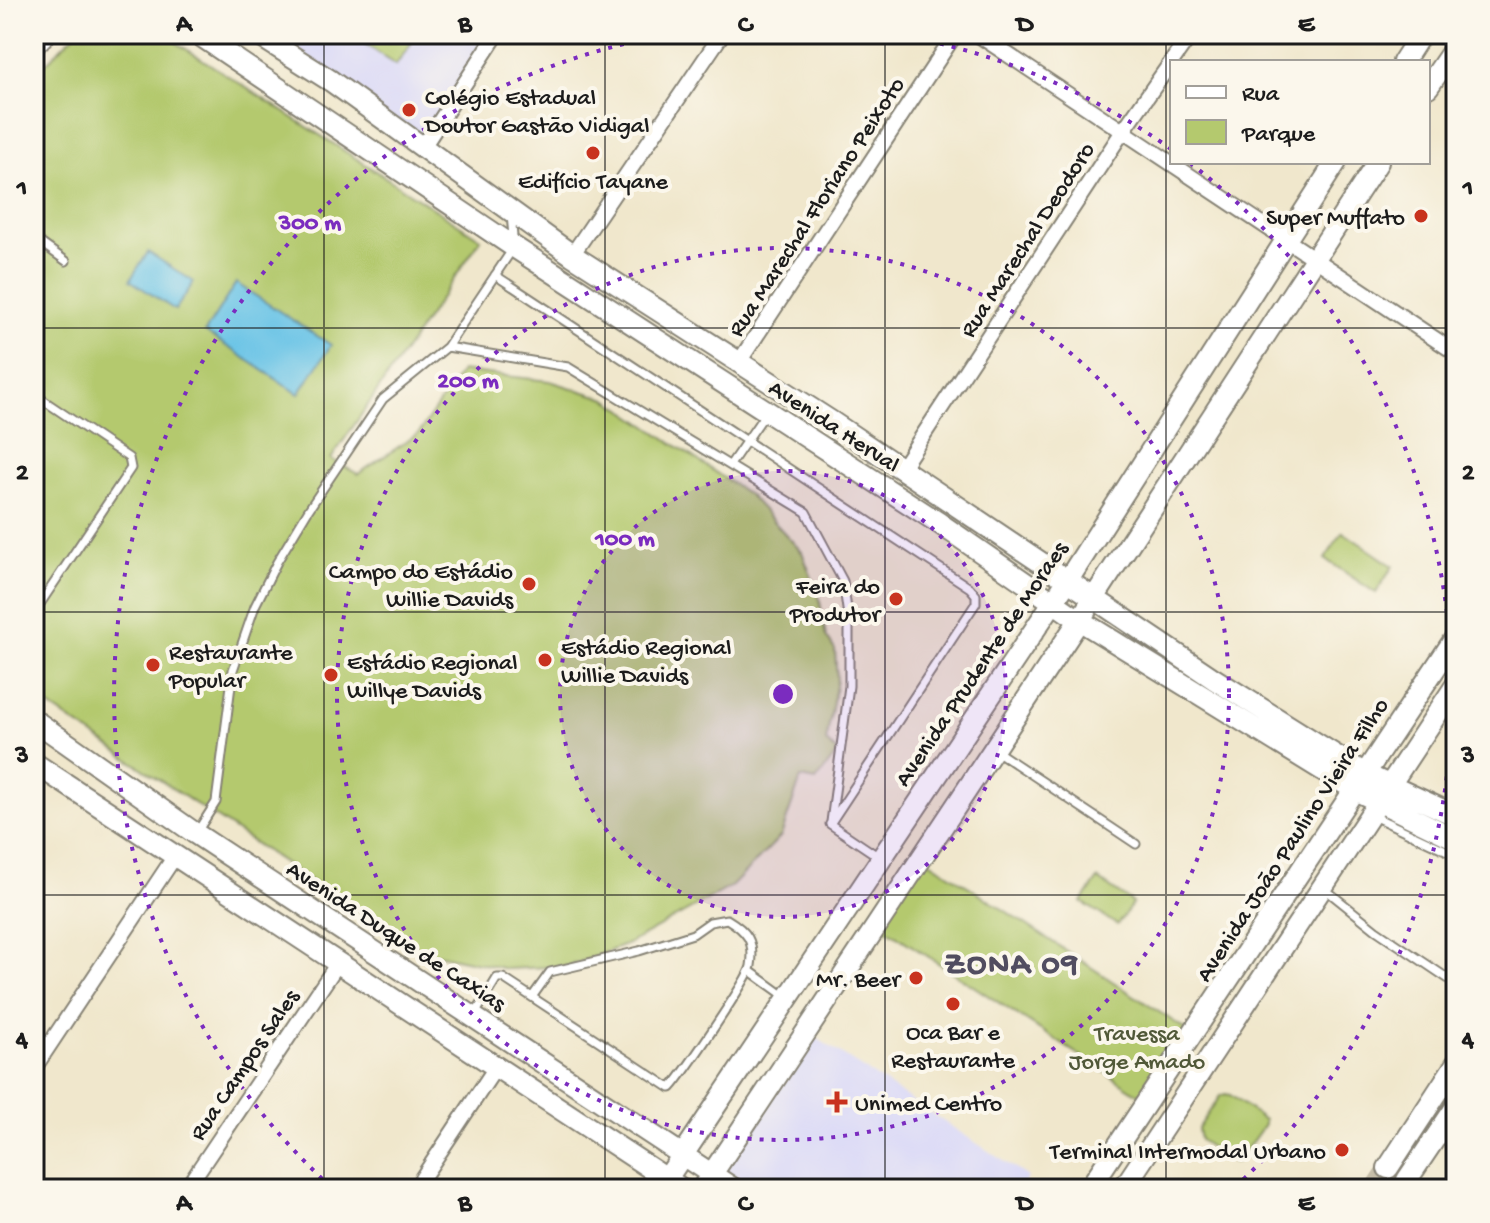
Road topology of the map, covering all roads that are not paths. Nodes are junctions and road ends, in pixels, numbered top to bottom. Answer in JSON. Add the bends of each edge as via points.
{"nodes":[{"id":1,"x":42,"y":34,"type":"edge"},
{"id":2,"x":198,"y":34,"type":"edge"},
{"id":3,"x":257,"y":34,"type":"edge"},
{"id":4,"x":497,"y":34,"type":"edge"},
{"id":5,"x":722,"y":34,"type":"edge"},
{"id":6,"x":955,"y":34,"type":"edge"},
{"id":7,"x":977,"y":34,"type":"edge"},
{"id":8,"x":1191,"y":34,"type":"edge"},
{"id":9,"x":1421,"y":34,"type":"edge"},
{"id":10,"x":34,"y":42,"type":"edge"},
{"id":11,"x":1456,"y":46,"type":"edge"},
{"id":12,"x":1173,"y":60,"type":"edge"},
{"id":13,"x":1404,"y":60,"type":"edge"},
{"id":14,"x":1170,"y":64,"type":"edge"},
{"id":15,"x":331,"y":81,"type":"junction"},
{"id":16,"x":1430,"y":84,"type":"edge"},
{"id":17,"x":284,"y":89,"type":"junction"},
{"id":18,"x":1123,"y":131,"type":"junction"},
{"id":19,"x":423,"y":147,"type":"junction"},
{"id":20,"x":1170,"y":162,"type":"edge"},
{"id":21,"x":1173,"y":164,"type":"edge"},
{"id":22,"x":1335,"y":164,"type":"edge"},
{"id":23,"x":1377,"y":164,"type":"edge"},
{"id":24,"x":510,"y":211,"type":"junction"},
{"id":25,"x":34,"y":238,"type":"edge"},
{"id":26,"x":1285,"y":238,"type":"junction"},
{"id":27,"x":514,"y":247,"type":"junction"},
{"id":28,"x":572,"y":255,"type":"junction"},
{"id":29,"x":1314,"y":258,"type":"junction"},
{"id":30,"x":66,"y":261,"type":"dead end"},
{"id":31,"x":495,"y":275,"type":"junction"},
{"id":32,"x":707,"y":342,"type":"junction"},
{"id":33,"x":447,"y":347,"type":"junction"},
{"id":34,"x":673,"y":350,"type":"junction"},
{"id":35,"x":1456,"y":353,"type":"edge"},
{"id":36,"x":739,"y":362,"type":"junction"},
{"id":37,"x":34,"y":394,"type":"edge"},
{"id":38,"x":767,"y":412,"type":"junction"},
{"id":39,"x":832,"y":422,"type":"junction"},
{"id":40,"x":746,"y":440,"type":"junction"},
{"id":41,"x":730,"y":465,"type":"junction"},
{"id":42,"x":849,"y":465,"type":"junction"},
{"id":43,"x":901,"y":469,"type":"junction"},
{"id":44,"x":981,"y":520,"type":"junction"},
{"id":45,"x":939,"y":523,"type":"junction"},
{"id":46,"x":1068,"y":580,"type":"junction"},
{"id":47,"x":1094,"y":598,"type":"junction"},
{"id":48,"x":1053,"y":601,"type":"junction"},
{"id":49,"x":34,"y":613,"type":"edge"},
{"id":50,"x":1079,"y":620,"type":"junction"},
{"id":51,"x":1456,"y":637,"type":"edge"},
{"id":52,"x":1214,"y":679,"type":"junction"},
{"id":53,"x":1456,"y":685,"type":"edge"},
{"id":54,"x":1221,"y":709,"type":"junction"},
{"id":55,"x":38,"y":725,"type":"edge"},
{"id":56,"x":992,"y":749,"type":"junction"},
{"id":57,"x":34,"y":763,"type":"edge"},
{"id":58,"x":1360,"y":782,"type":"junction"},
{"id":59,"x":1391,"y":784,"type":"junction"},
{"id":60,"x":1375,"y":809,"type":"junction"},
{"id":61,"x":1456,"y":816,"type":"edge"},
{"id":62,"x":830,"y":824,"type":"junction"},
{"id":63,"x":196,"y":834,"type":"junction"},
{"id":64,"x":1456,"y":839,"type":"edge"},
{"id":65,"x":1136,"y":844,"type":"dead end"},
{"id":66,"x":1456,"y":855,"type":"edge"},
{"id":67,"x":175,"y":856,"type":"junction"},
{"id":68,"x":881,"y":858,"type":"junction"},
{"id":69,"x":1323,"y":888,"type":"junction"},
{"id":70,"x":338,"y":963,"type":"junction"},
{"id":71,"x":750,"y":971,"type":"junction"},
{"id":72,"x":1456,"y":984,"type":"edge"},
{"id":73,"x":532,"y":997,"type":"junction"},
{"id":74,"x":788,"y":998,"type":"junction"},
{"id":75,"x":473,"y":1016,"type":"junction"},
{"id":76,"x":1456,"y":1064,"type":"edge"},
{"id":77,"x":496,"y":1067,"type":"junction"},
{"id":78,"x":34,"y":1068,"type":"edge"},
{"id":79,"x":1456,"y":1107,"type":"edge"},
{"id":80,"x":683,"y":1155,"type":"junction"},
{"id":81,"x":1388,"y":1168,"type":"tunnel mouth"},
{"id":82,"x":1407,"y":1180,"type":"tunnel mouth"},
{"id":83,"x":707,"y":1182,"type":"edge"},
{"id":84,"x":669,"y":1186,"type":"edge"},
{"id":85,"x":186,"y":1189,"type":"edge"},
{"id":86,"x":415,"y":1189,"type":"edge"},
{"id":87,"x":734,"y":1189,"type":"edge"},
{"id":88,"x":1089,"y":1189,"type":"edge"},
{"id":89,"x":1123,"y":1189,"type":"edge"}],
"edges":[{"from":1,"to":10,"type":"main road"},
{"from":2,"to":17,"type":"main road","name":"Avenida Herval"},
{"from":3,"to":15,"type":"main road","name":"Avenida Herval"},
{"from":4,"to":19,"type":"street"},
{"from":5,"to":28,"type":"street"},
{"from":6,"to":36,"type":"street","name":"Rua Marechal Floriano Peixoto"},
{"from":7,"to":18,"type":"street"},
{"from":8,"to":12,"type":"street","name":"Rua Marechal Deodoro"},
{"from":9,"to":13,"type":"main road"},
{"from":11,"to":16,"type":"main road"},
{"from":14,"to":18,"type":"street","name":"Rua Marechal Deodoro"},
{"from":15,"to":17,"type":"main road"},
{"from":15,"to":19,"type":"main road","name":"Avenida Herval"},
{"from":17,"to":27,"type":"main road","name":"Avenida Herval"},
{"from":18,"to":20,"type":"street"},
{"from":18,"to":43,"type":"street","name":"Rua Marechal Deodoro"},
{"from":19,"to":24,"type":"main road","name":"Avenida Herval"},
{"from":21,"to":26,"type":"street"},
{"from":22,"to":26,"type":"main road","name":"Avenida Prudente de Moraes"},
{"from":23,"to":29,"type":"main road"},
{"from":24,"to":27,"type":"lane"},
{"from":24,"to":28,"type":"main road","name":"Avenida Herval"},
{"from":25,"to":30,"type":"lane"},
{"from":26,"to":29,"type":"street"},
{"from":26,"to":46,"type":"main road","name":"Avenida Prudente de Moraes"},
{"from":27,"to":31,"type":"lane"},
{"from":27,"to":34,"type":"main road","name":"Avenida Herval"},
{"from":28,"to":32,"type":"main road","name":"Avenida Herval"},
{"from":29,"to":35,"type":"street"},
{"from":29,"to":47,"type":"main road"},
{"from":31,"to":33,"type":"lane"},
{"from":31,"to":40,"type":"lane"},
{"from":32,"to":34,"type":"main road"},
{"from":32,"to":36,"type":"main road","name":"Avenida Herval"},
{"from":33,"to":41,"type":"lane","via":[[568,367]]},
{"from":33,"to":63,"type":"lane","via":[[383,399],[277,562],[233,670],[216,802]]},
{"from":34,"to":38,"type":"main road","name":"Avenida Herval"},
{"from":36,"to":39,"type":"main road","name":"Avenida Herval"},
{"from":37,"to":49,"type":"lane","via":[[132,463]]},
{"from":38,"to":40,"type":"lane"},
{"from":38,"to":42,"type":"main road","name":"Avenida Herval"},
{"from":39,"to":42,"type":"main road"},
{"from":39,"to":43,"type":"main road","name":"Avenida Herval"},
{"from":40,"to":41,"type":"lane"},
{"from":40,"to":62,"type":"lane","via":[[976,595],[976,603]]},
{"from":41,"to":62,"type":"lane","via":[[806,512],[843,581],[849,686]]},
{"from":42,"to":45,"type":"main road","name":"Avenida Herval"},
{"from":43,"to":44,"type":"main road","name":"Avenida Herval"},
{"from":44,"to":45,"type":"main road"},
{"from":44,"to":46,"type":"main road","name":"Avenida Herval"},
{"from":45,"to":48,"type":"main road","name":"Avenida Herval"},
{"from":46,"to":47,"type":"main road","name":"Avenida Herval"},
{"from":46,"to":48,"type":"main road","name":"Avenida Prudente de Moraes"},
{"from":47,"to":50,"type":"main road"},
{"from":47,"to":52,"type":"main road","name":"Avenida Herval"},
{"from":48,"to":50,"type":"main road","name":"Avenida Herval"},
{"from":48,"to":68,"type":"main road","name":"Avenida Prudente de Moraes"},
{"from":50,"to":54,"type":"main road","name":"Avenida Herval"},
{"from":50,"to":56,"type":"main road"},
{"from":51,"to":58,"type":"main road","name":"Avenida João Paulino Vieira Filho"},
{"from":52,"to":54,"type":"main road"},
{"from":52,"to":58,"type":"main road","name":"Avenida Herval"},
{"from":53,"to":59,"type":"main road"},
{"from":54,"to":58,"type":"main road","name":"Avenida Herval"},
{"from":55,"to":63,"type":"main road","name":"Avenida Duque de Caxias"},
{"from":56,"to":65,"type":"lane"},
{"from":56,"to":83,"type":"main road"},
{"from":57,"to":67,"type":"main road"},
{"from":58,"to":59,"type":"main road","name":"Avenida Herval"},
{"from":58,"to":60,"type":"main road","name":"Avenida Herval"},
{"from":58,"to":88,"type":"main road","name":"Avenida João Paulino Vieira Filho"},
{"from":59,"to":60,"type":"main road"},
{"from":59,"to":61,"type":"main road","name":"Avenida Herval"},
{"from":60,"to":64,"type":"main road","name":"Avenida Herval"},
{"from":60,"to":66,"type":"lane"},
{"from":60,"to":69,"type":"main road"},
{"from":62,"to":68,"type":"lane"},
{"from":63,"to":75,"type":"main road","name":"Avenida Duque de Caxias"},
{"from":67,"to":70,"type":"main road"},
{"from":67,"to":78,"type":"street"},
{"from":68,"to":74,"type":"main road","name":"Avenida Prudente de Moraes"},
{"from":69,"to":72,"type":"lane"},
{"from":69,"to":89,"type":"main road"},
{"from":70,"to":77,"type":"main road"},
{"from":70,"to":85,"type":"street","name":"Rua Campos Sales"},
{"from":71,"to":73,"type":"lane","via":[[750,942],[744,929],[727,919],[639,951],[550,972]]},
{"from":71,"to":73,"type":"lane","via":[[671,1088]]},
{"from":71,"to":74,"type":"lane"},
{"from":73,"to":75,"type":"lane","via":[[497,978]]},
{"from":74,"to":80,"type":"main road","name":"Avenida Prudente de Moraes"},
{"from":75,"to":80,"type":"main road","name":"Avenida Duque de Caxias"},
{"from":76,"to":81,"type":"main road"},
{"from":77,"to":84,"type":"main road"},
{"from":77,"to":86,"type":"street"},
{"from":79,"to":82,"type":"main road"},
{"from":80,"to":83,"type":"main road","name":"Avenida Duque de Caxias"},
{"from":80,"to":84,"type":"main road","name":"Avenida Prudente de Moraes"},
{"from":83,"to":87,"type":"main road","name":"Avenida Duque de Caxias"}]}
